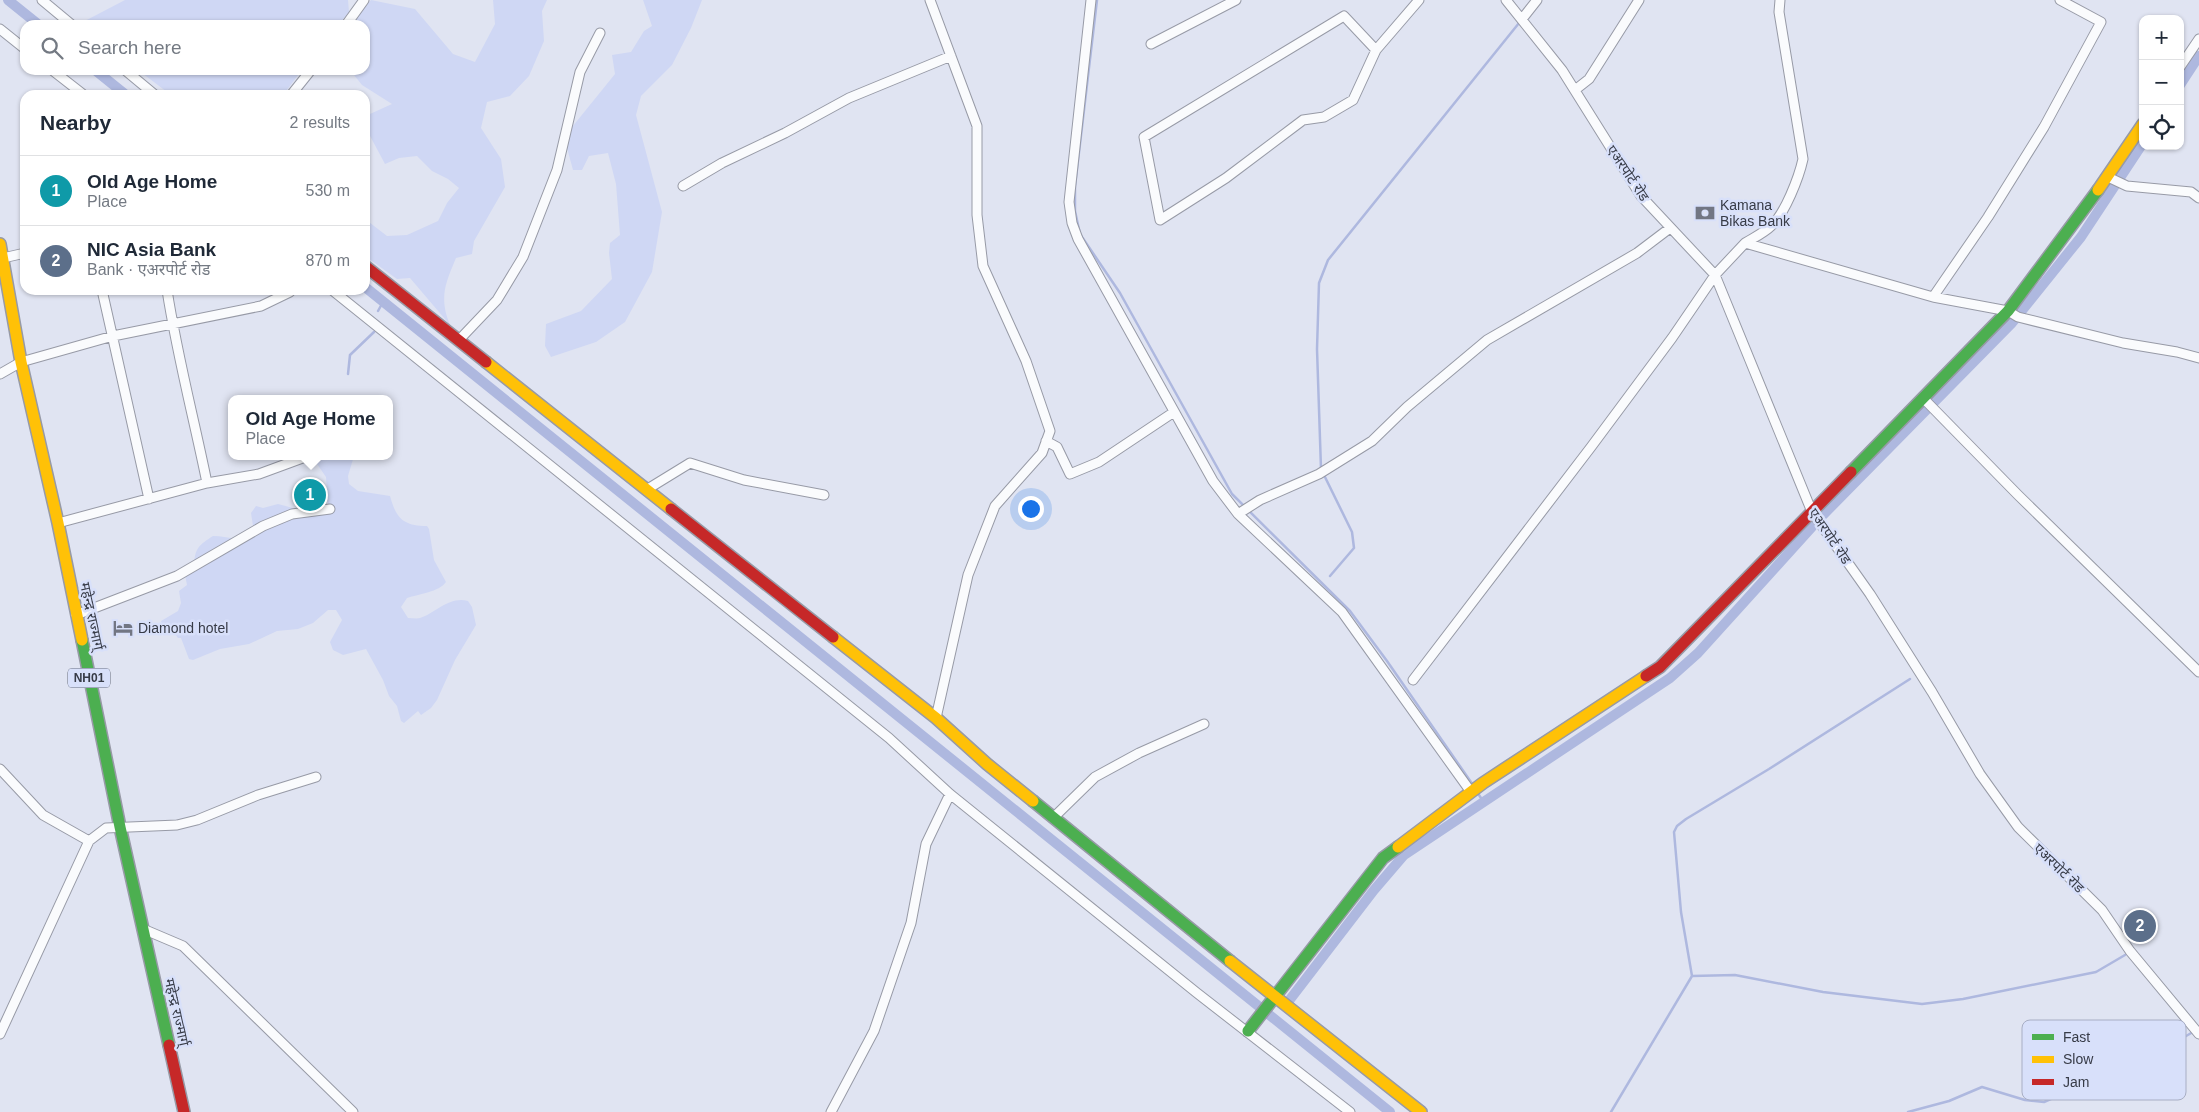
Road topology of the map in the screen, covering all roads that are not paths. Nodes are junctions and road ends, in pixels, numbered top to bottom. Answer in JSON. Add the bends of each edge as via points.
{"nodes":[{"id":1,"x":42,"y":0,"type":"edge"},
{"id":2,"x":364,"y":0,"type":"edge"},
{"id":3,"x":930,"y":0,"type":"edge"},
{"id":4,"x":1091,"y":0,"type":"edge"},
{"id":5,"x":1236,"y":0,"type":"edge"},
{"id":6,"x":1419,"y":0,"type":"edge"},
{"id":7,"x":1506,"y":0,"type":"edge"},
{"id":8,"x":1537,"y":0,"type":"edge"},
{"id":9,"x":1639,"y":0,"type":"edge"},
{"id":10,"x":1780,"y":0,"type":"edge"},
{"id":11,"x":2060,"y":0,"type":"edge"},
{"id":12,"x":66,"y":20,"type":"edge"},
{"id":13,"x":350,"y":20,"type":"edge"},
{"id":14,"x":1524,"y":21,"type":"junction"},
{"id":15,"x":0,"y":29,"type":"edge"},
{"id":16,"x":600,"y":33,"type":"dead end"},
{"id":17,"x":2199,"y":39,"type":"edge"},
{"id":18,"x":1151,"y":44,"type":"dead end"},
{"id":19,"x":20,"y":45,"type":"edge"},
{"id":20,"x":1376,"y":50,"type":"junction"},
{"id":21,"x":951,"y":56,"type":"junction"},
{"id":22,"x":2184,"y":62,"type":"edge"},
{"id":23,"x":58,"y":75,"type":"edge"},
{"id":24,"x":131,"y":75,"type":"edge"},
{"id":25,"x":307,"y":75,"type":"edge"},
{"id":26,"x":78,"y":90,"type":"edge"},
{"id":27,"x":148,"y":90,"type":"edge"},
{"id":28,"x":295,"y":90,"type":"edge"},
{"id":29,"x":1575,"y":90,"type":"junction"},
{"id":30,"x":2139,"y":131,"type":"edge"},
{"id":31,"x":2110,"y":178,"type":"junction"},
{"id":32,"x":683,"y":186,"type":"dead end"},
{"id":33,"x":2199,"y":198,"type":"edge"},
{"id":34,"x":1670,"y":228,"type":"junction"},
{"id":35,"x":1745,"y":243,"type":"junction"},
{"id":36,"x":0,"y":244,"type":"edge"},
{"id":37,"x":20,"y":254,"type":"edge"},
{"id":38,"x":3,"y":258,"type":"junction"},
{"id":39,"x":370,"y":270,"type":"edge"},
{"id":40,"x":1715,"y":274,"type":"junction"},
{"id":41,"x":103,"y":295,"type":"edge"},
{"id":42,"x":168,"y":295,"type":"edge"},
{"id":43,"x":284,"y":295,"type":"edge"},
{"id":44,"x":338,"y":295,"type":"edge"},
{"id":45,"x":1933,"y":297,"type":"junction"},
{"id":46,"x":2012,"y":314,"type":"junction"},
{"id":47,"x":172,"y":323,"type":"junction"},
{"id":48,"x":113,"y":336,"type":"junction"},
{"id":49,"x":459,"y":340,"type":"junction"},
{"id":50,"x":2199,"y":358,"type":"edge"},
{"id":51,"x":21,"y":362,"type":"junction"},
{"id":52,"x":0,"y":374,"type":"edge"},
{"id":53,"x":1927,"y":403,"type":"junction"},
{"id":54,"x":1174,"y":412,"type":"junction"},
{"id":55,"x":1046,"y":441,"type":"junction"},
{"id":56,"x":297,"y":460,"type":"edge"},
{"id":57,"x":207,"y":483,"type":"junction"},
{"id":58,"x":646,"y":490,"type":"junction"},
{"id":59,"x":824,"y":495,"type":"dead end"},
{"id":60,"x":149,"y":499,"type":"junction"},
{"id":61,"x":330,"y":509,"type":"dead end"},
{"id":62,"x":1812,"y":512,"type":"junction"},
{"id":63,"x":1238,"y":514,"type":"junction"},
{"id":64,"x":58,"y":523,"type":"junction"},
{"id":65,"x":76,"y":615,"type":"junction"},
{"id":66,"x":2199,"y":672,"type":"edge"},
{"id":67,"x":1413,"y":680,"type":"dead end"},
{"id":68,"x":936,"y":718,"type":"junction"},
{"id":69,"x":1204,"y":724,"type":"dead end"},
{"id":70,"x":0,"y":769,"type":"edge"},
{"id":71,"x":316,"y":777,"type":"dead end"},
{"id":72,"x":1476,"y":788,"type":"junction"},
{"id":73,"x":950,"y":794,"type":"junction"},
{"id":74,"x":1053,"y":818,"type":"junction"},
{"id":75,"x":120,"y":827,"type":"junction"},
{"id":76,"x":89,"y":840,"type":"junction"},
{"id":77,"x":143,"y":929,"type":"junction"},
{"id":78,"x":1275,"y":998,"type":"junction"},
{"id":79,"x":2185,"y":1020,"type":"edge"},
{"id":80,"x":2186,"y":1021,"type":"edge"},
{"id":81,"x":1251,"y":1028,"type":"junction"},
{"id":82,"x":0,"y":1034,"type":"edge"},
{"id":83,"x":2199,"y":1034,"type":"edge"},
{"id":84,"x":184,"y":1112,"type":"edge"},
{"id":85,"x":353,"y":1112,"type":"edge"},
{"id":86,"x":831,"y":1112,"type":"edge"},
{"id":87,"x":1350,"y":1112,"type":"edge"},
{"id":88,"x":1421,"y":1112,"type":"edge"}],
"edges":[{"from":1,"to":12,"type":"street"},
{"from":2,"to":13,"type":"street"},
{"from":3,"to":21,"type":"street"},
{"from":4,"to":54,"type":"street","via":[[1069,202],[1072,223]]},
{"from":5,"to":18,"type":"street"},
{"from":6,"to":20,"type":"street"},
{"from":7,"to":14,"type":"street","name":"एअरपोर्ट रोड"},
{"from":8,"to":14,"type":"street"},
{"from":9,"to":29,"type":"street","via":[[1590,79]]},
{"from":10,"to":35,"type":"street","via":[[1779,12],[1803,159],[1781,214],[1772,226]]},
{"from":11,"to":45,"type":"street","via":[[2101,22],[2044,127]]},
{"from":14,"to":29,"type":"street","name":"एअरपोर्ट रोड"},
{"from":15,"to":19,"type":"street"},
{"from":16,"to":49,"type":"street","via":[[580,72],[557,170],[523,257],[497,300]]},
{"from":17,"to":22,"type":"street"},
{"from":20,"to":20,"type":"street","via":[[1353,100],[1324,117],[1303,120],[1226,178],[1160,220],[1144,137],[1344,16]]},
{"from":21,"to":32,"type":"street","via":[[849,98]]},
{"from":21,"to":55,"type":"street","via":[[977,126],[977,215],[983,266],[1026,361],[1050,431]]},
{"from":23,"to":26,"type":"street"},
{"from":24,"to":27,"type":"street"},
{"from":25,"to":28,"type":"street"},
{"from":29,"to":34,"type":"street","name":"एअरपोर्ट रोड","via":[[1641,196]]},
{"from":30,"to":31,"type":"main road"},
{"from":31,"to":33,"type":"street","via":[[2127,186],[2191,192]]},
{"from":31,"to":46,"type":"main road"},
{"from":34,"to":40,"type":"street","name":"एअरपोर्ट रोड"},
{"from":34,"to":63,"type":"street","via":[[1637,253],[1487,340],[1372,441],[1319,474],[1260,500]]},
{"from":35,"to":40,"type":"street"},
{"from":35,"to":45,"type":"street"},
{"from":36,"to":38,"type":"main road","name":"महेन्द्र राज्मार्ग्","number":"NH01"},
{"from":37,"to":38,"type":"street"},
{"from":38,"to":51,"type":"main road","name":"महेन्द्र राज्मार्ग्","number":"NH01"},
{"from":39,"to":49,"type":"main road"},
{"from":40,"to":62,"type":"street","name":"एअरपोर्ट रोड"},
{"from":40,"to":67,"type":"street","via":[[1591,448]]},
{"from":41,"to":48,"type":"street"},
{"from":42,"to":47,"type":"street"},
{"from":43,"to":47,"type":"street","via":[[261,306]]},
{"from":44,"to":73,"type":"street","via":[[889,738]]},
{"from":45,"to":46,"type":"street"},
{"from":46,"to":50,"type":"street","via":[[2123,343]]},
{"from":46,"to":53,"type":"main road"},
{"from":47,"to":48,"type":"street"},
{"from":47,"to":57,"type":"street"},
{"from":48,"to":51,"type":"street"},
{"from":48,"to":60,"type":"street"},
{"from":49,"to":58,"type":"main road"},
{"from":51,"to":52,"type":"street"},
{"from":51,"to":64,"type":"main road","name":"महेन्द्र राज्मार्ग्","number":"NH01"},
{"from":53,"to":62,"type":"main road"},
{"from":53,"to":66,"type":"street"},
{"from":54,"to":55,"type":"street","via":[[1107,457],[1070,474],[1057,447]]},
{"from":54,"to":63,"type":"street","via":[[1213,481]]},
{"from":55,"to":68,"type":"street","via":[[1042,454],[992,514],[968,575]]},
{"from":56,"to":57,"type":"street","via":[[259,474]]},
{"from":57,"to":60,"type":"street"},
{"from":58,"to":59,"type":"street","via":[[690,463],[744,480]]},
{"from":58,"to":68,"type":"main road"},
{"from":60,"to":64,"type":"street"},
{"from":61,"to":65,"type":"street","via":[[292,514],[262,526],[177,576]]},
{"from":62,"to":72,"type":"main road","via":[[1660,667]]},
{"from":62,"to":79,"type":"street","name":"एअरपोर्ट रोड","via":[[1870,594],[1980,774],[2018,827],[2102,910]]},
{"from":63,"to":72,"type":"street","via":[[1342,612]]},
{"from":64,"to":65,"type":"main road","name":"महेन्द्र राज्मार्ग्","number":"NH01"},
{"from":65,"to":75,"type":"main road","name":"महेन्द्र राज्मार्ग्","number":"NH01"},
{"from":68,"to":74,"type":"main road"},
{"from":69,"to":74,"type":"street","via":[[1095,777]]},
{"from":70,"to":76,"type":"street","via":[[42,815]]},
{"from":71,"to":75,"type":"street","via":[[258,795],[190,822]]},
{"from":72,"to":78,"type":"main road","via":[[1382,858]]},
{"from":73,"to":81,"type":"street","via":[[1198,993]]},
{"from":73,"to":86,"type":"street","via":[[926,844],[911,923],[874,1031]]},
{"from":74,"to":78,"type":"main road"},
{"from":75,"to":76,"type":"street","via":[[106,828]]},
{"from":75,"to":77,"type":"main road","name":"महेन्द्र राज्मार्ग्","number":"NH01"},
{"from":76,"to":82,"type":"street"},
{"from":77,"to":84,"type":"main road","name":"महेन्द्र राज्मार्ग्","number":"NH01"},
{"from":77,"to":85,"type":"street","via":[[183,946]]},
{"from":78,"to":81,"type":"main road"},
{"from":78,"to":88,"type":"main road"},
{"from":80,"to":83,"type":"street","name":"एअरपोर्ट रोड"},
{"from":81,"to":87,"type":"street"}]}
